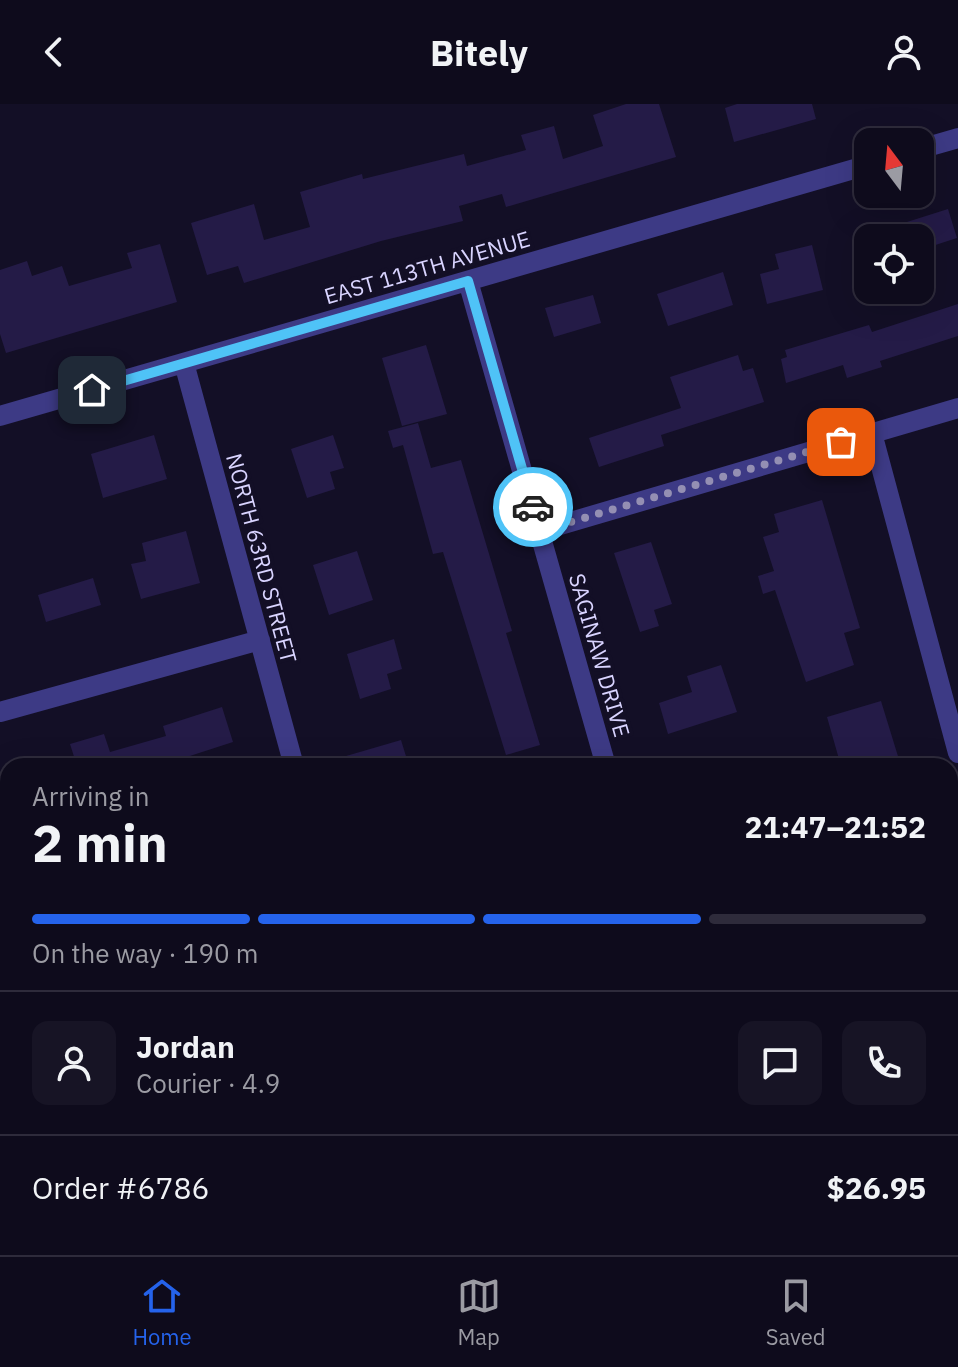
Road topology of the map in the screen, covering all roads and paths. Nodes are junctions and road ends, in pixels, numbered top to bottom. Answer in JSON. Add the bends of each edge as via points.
{"nodes":[{"id":1,"x":958,"y":138,"type":"edge"},
{"id":2,"x":934,"y":145,"type":"edge"},
{"id":3,"x":854,"y":169,"type":"edge"},
{"id":4,"x":468,"y":281,"type":"junction"},
{"id":5,"x":184,"y":363,"type":"junction"},
{"id":6,"x":958,"y":408,"type":"edge"},
{"id":7,"x":0,"y":416,"type":"edge"},
{"id":8,"x":872,"y":433,"type":"junction"},
{"id":9,"x":540,"y":531,"type":"junction"},
{"id":10,"x":260,"y":640,"type":"junction"},
{"id":11,"x":0,"y":712,"type":"edge"},
{"id":12,"x":958,"y":753,"type":"edge"},
{"id":13,"x":292,"y":758,"type":"edge"},
{"id":14,"x":604,"y":758,"type":"edge"}],
"edges":[{"from":1,"to":2,"type":"street"},
{"from":3,"to":4,"type":"street","name":"EAST 113TH AVENUE"},
{"from":4,"to":5,"type":"street","name":"EAST 113TH AVENUE"},
{"from":4,"to":9,"type":"street","name":"SAGINAW DRIVE"},
{"from":5,"to":7,"type":"street","name":"EAST 113TH AVENUE"},
{"from":5,"to":10,"type":"street","name":"NORTH 63RD STREET"},
{"from":6,"to":8,"type":"street"},
{"from":8,"to":9,"type":"street"},
{"from":8,"to":12,"type":"street"},
{"from":9,"to":14,"type":"street","name":"SAGINAW DRIVE"},
{"from":10,"to":11,"type":"street"},
{"from":10,"to":13,"type":"street","name":"NORTH 63RD STREET"}]}
